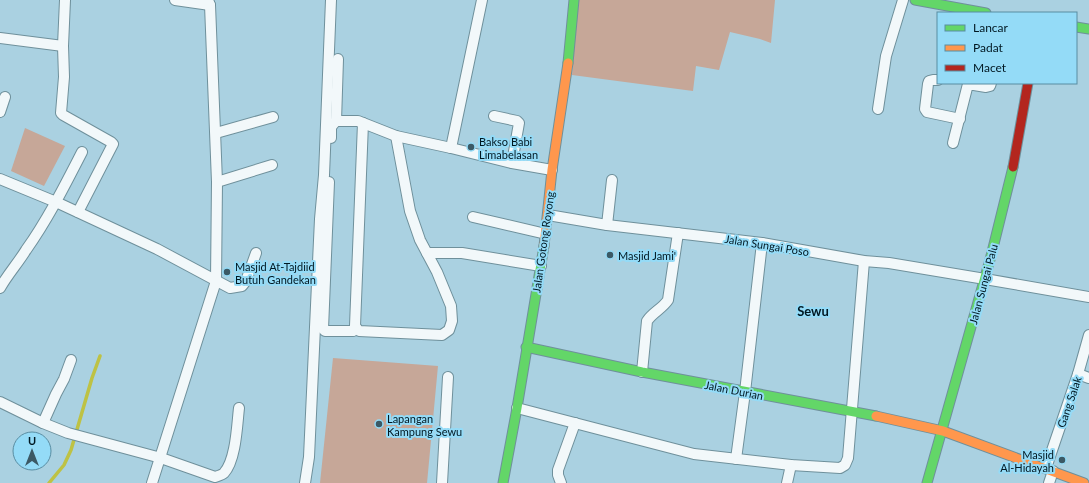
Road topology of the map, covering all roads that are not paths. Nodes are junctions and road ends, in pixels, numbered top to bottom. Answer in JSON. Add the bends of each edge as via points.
{"nodes":[{"id":1,"x":66,"y":0,"type":"edge"},
{"id":2,"x":175,"y":0,"type":"edge"},
{"id":3,"x":331,"y":0,"type":"edge"},
{"id":4,"x":482,"y":0,"type":"edge"},
{"id":5,"x":574,"y":0,"type":"edge"},
{"id":6,"x":903,"y":0,"type":"edge"},
{"id":7,"x":915,"y":0,"type":"edge"},
{"id":8,"x":209,"y":2,"type":"edge"},
{"id":9,"x":958,"y":4,"type":"edge"},
{"id":10,"x":983,"y":12,"type":"edge"},
{"id":11,"x":1077,"y":28,"type":"edge"},
{"id":12,"x":1089,"y":29,"type":"edge"},
{"id":13,"x":0,"y":38,"type":"edge"},
{"id":14,"x":63,"y":46,"type":"junction"},
{"id":15,"x":338,"y":59,"type":"dead end"},
{"id":16,"x":937,"y":80,"type":"edge"},
{"id":17,"x":963,"y":84,"type":"edge"},
{"id":18,"x":991,"y":84,"type":"edge"},
{"id":19,"x":1028,"y":84,"type":"edge"},
{"id":20,"x":5,"y":97,"type":"dead end"},
{"id":21,"x":878,"y":109,"type":"dead end"},
{"id":22,"x":0,"y":112,"type":"edge"},
{"id":23,"x":494,"y":116,"type":"dead end"},
{"id":24,"x":273,"y":117,"type":"dead end"},
{"id":25,"x":960,"y":119,"type":"junction"},
{"id":26,"x":336,"y":121,"type":"junction"},
{"id":27,"x":363,"y":123,"type":"junction"},
{"id":28,"x":216,"y":133,"type":"junction"},
{"id":29,"x":396,"y":136,"type":"junction"},
{"id":30,"x":954,"y":143,"type":"dead end"},
{"id":31,"x":450,"y":148,"type":"junction"},
{"id":32,"x":82,"y":152,"type":"dead end"},
{"id":33,"x":512,"y":163,"type":"junction"},
{"id":34,"x":272,"y":165,"type":"dead end"},
{"id":35,"x":552,"y":170,"type":"junction"},
{"id":36,"x":0,"y":179,"type":"edge"},
{"id":37,"x":612,"y":180,"type":"dead end"},
{"id":38,"x":217,"y":182,"type":"junction"},
{"id":39,"x":56,"y":202,"type":"junction"},
{"id":40,"x":78,"y":212,"type":"junction"},
{"id":41,"x":548,"y":215,"type":"junction"},
{"id":42,"x":474,"y":217,"type":"dead end"},
{"id":43,"x":607,"y":225,"type":"junction"},
{"id":44,"x":678,"y":233,"type":"junction"},
{"id":45,"x":546,"y":234,"type":"junction"},
{"id":46,"x":762,"y":243,"type":"junction"},
{"id":47,"x":256,"y":253,"type":"dead end"},
{"id":48,"x":427,"y":253,"type":"junction"},
{"id":49,"x":864,"y":261,"type":"junction"},
{"id":50,"x":541,"y":266,"type":"junction"},
{"id":51,"x":4,"y":273,"type":"edge"},
{"id":52,"x":985,"y":279,"type":"junction"},
{"id":53,"x":216,"y":281,"type":"junction"},
{"id":54,"x":0,"y":288,"type":"edge"},
{"id":55,"x":1089,"y":297,"type":"edge"},
{"id":56,"x":356,"y":329,"type":"junction"},
{"id":57,"x":1089,"y":335,"type":"edge"},
{"id":58,"x":526,"y":347,"type":"junction"},
{"id":59,"x":71,"y":360,"type":"dead end"},
{"id":60,"x":642,"y":372,"type":"junction"},
{"id":61,"x":1078,"y":374,"type":"junction"},
{"id":62,"x":448,"y":377,"type":"dead end"},
{"id":63,"x":1089,"y":378,"type":"edge"},
{"id":64,"x":746,"y":392,"type":"junction"},
{"id":65,"x":0,"y":402,"type":"edge"},
{"id":66,"x":239,"y":408,"type":"dead end"},
{"id":67,"x":517,"y":408,"type":"junction"},
{"id":68,"x":851,"y":411,"type":"junction"},
{"id":69,"x":43,"y":423,"type":"junction"},
{"id":70,"x":575,"y":423,"type":"junction"},
{"id":71,"x":943,"y":432,"type":"junction"},
{"id":72,"x":161,"y":458,"type":"junction"},
{"id":73,"x":736,"y":459,"type":"junction"},
{"id":74,"x":791,"y":465,"type":"junction"},
{"id":75,"x":1050,"y":469,"type":"junction"},
{"id":76,"x":214,"y":480,"type":"edge"},
{"id":77,"x":152,"y":483,"type":"edge"},
{"id":78,"x":305,"y":483,"type":"edge"},
{"id":79,"x":442,"y":483,"type":"edge"},
{"id":80,"x":503,"y":483,"type":"edge"},
{"id":81,"x":561,"y":483,"type":"edge"},
{"id":82,"x":787,"y":483,"type":"edge"},
{"id":83,"x":927,"y":483,"type":"edge"},
{"id":84,"x":1049,"y":483,"type":"edge"},
{"id":85,"x":1084,"y":483,"type":"edge"}],
"edges":[{"from":1,"to":14,"type":"street"},
{"from":2,"to":8,"type":"street"},
{"from":3,"to":78,"type":"street","via":[[309,457]]},
{"from":4,"to":31,"type":"street"},
{"from":5,"to":35,"type":"street","name":"Jalan Gotong Royong","via":[[567,75]]},
{"from":6,"to":21,"type":"street","via":[[886,56]]},
{"from":7,"to":9,"type":"street"},
{"from":8,"to":28,"type":"street"},
{"from":9,"to":10,"type":"street"},
{"from":11,"to":12,"type":"street"},
{"from":13,"to":14,"type":"street"},
{"from":14,"to":40,"type":"street","via":[[62,115],[113,144]]},
{"from":15,"to":26,"type":"street"},
{"from":16,"to":25,"type":"street","via":[[929,81],[925,109],[927,112]]},
{"from":17,"to":18,"type":"street","via":[[986,87]]},
{"from":17,"to":25,"type":"street"},
{"from":19,"to":52,"type":"street","name":"Jalan Sungai Palu","via":[[1020,136]]},
{"from":20,"to":22,"type":"street"},
{"from":23,"to":33,"type":"street","via":[[519,123]]},
{"from":24,"to":28,"type":"street"},
{"from":25,"to":30,"type":"street"},
{"from":26,"to":27,"type":"street"},
{"from":26,"to":56,"type":"street","via":[[331,127],[323,329]]},
{"from":27,"to":29,"type":"street"},
{"from":27,"to":56,"type":"street"},
{"from":28,"to":38,"type":"street"},
{"from":29,"to":31,"type":"street"},
{"from":29,"to":48,"type":"street","via":[[410,211]]},
{"from":31,"to":33,"type":"street"},
{"from":32,"to":39,"type":"street"},
{"from":33,"to":35,"type":"street"},
{"from":34,"to":38,"type":"street"},
{"from":35,"to":41,"type":"street","name":"Jalan Gotong Royong"},
{"from":36,"to":39,"type":"street"},
{"from":37,"to":43,"type":"street"},
{"from":38,"to":53,"type":"street"},
{"from":39,"to":40,"type":"street"},
{"from":39,"to":51,"type":"street","via":[[26,251]]},
{"from":40,"to":53,"type":"street","via":[[162,251]]},
{"from":41,"to":43,"type":"street","name":"Jalan Sungai Poso"},
{"from":41,"to":45,"type":"street","name":"Jalan Gotong Royong"},
{"from":42,"to":45,"type":"street"},
{"from":43,"to":44,"type":"street","name":"Jalan Sungai Poso"},
{"from":44,"to":46,"type":"street","name":"Jalan Sungai Poso"},
{"from":44,"to":60,"type":"street","via":[[668,300],[651,314],[647,321]]},
{"from":45,"to":50,"type":"street","name":"Jalan Gotong Royong"},
{"from":46,"to":49,"type":"street","name":"Jalan Sungai Poso"},
{"from":46,"to":64,"type":"street"},
{"from":47,"to":53,"type":"street","via":[[242,286],[230,288]]},
{"from":48,"to":50,"type":"street","via":[[462,253]]},
{"from":48,"to":56,"type":"street","via":[[451,306],[452,321],[449,330],[442,335]]},
{"from":49,"to":52,"type":"street","name":"Jalan Sungai Poso"},
{"from":49,"to":68,"type":"street"},
{"from":50,"to":58,"type":"street","name":"Jalan Gotong Royong"},
{"from":51,"to":54,"type":"street"},
{"from":52,"to":55,"type":"street","name":"Jalan Sungai Poso"},
{"from":52,"to":71,"type":"street","name":"Jalan Sungai Palu"},
{"from":53,"to":72,"type":"street"},
{"from":57,"to":61,"type":"street","name":"Gang Salak"},
{"from":58,"to":60,"type":"street","name":"Jalan Durian"},
{"from":58,"to":67,"type":"street","name":"Jalan Gotong Royong"},
{"from":59,"to":69,"type":"street"},
{"from":60,"to":64,"type":"street","name":"Jalan Durian"},
{"from":61,"to":63,"type":"street"},
{"from":61,"to":75,"type":"street","name":"Gang Salak"},
{"from":62,"to":79,"type":"street"},
{"from":64,"to":68,"type":"street","name":"Jalan Durian"},
{"from":64,"to":73,"type":"street"},
{"from":65,"to":69,"type":"street"},
{"from":66,"to":76,"type":"street","via":[[234,450],[223,474]]},
{"from":67,"to":70,"type":"street"},
{"from":67,"to":80,"type":"street","name":"Jalan Gotong Royong"},
{"from":68,"to":71,"type":"street","name":"Jalan Durian"},
{"from":68,"to":74,"type":"street","via":[[848,458],[845,464],[840,468]]},
{"from":69,"to":72,"type":"street","via":[[68,433]]},
{"from":70,"to":73,"type":"street","via":[[694,454]]},
{"from":70,"to":81,"type":"street","via":[[558,470]]},
{"from":71,"to":75,"type":"street","name":"Jalan Durian"},
{"from":71,"to":83,"type":"street","name":"Jalan Sungai Palu"},
{"from":72,"to":76,"type":"street"},
{"from":72,"to":77,"type":"street"},
{"from":73,"to":74,"type":"street"},
{"from":74,"to":82,"type":"street"},
{"from":75,"to":84,"type":"street","name":"Gang Salak"},
{"from":75,"to":85,"type":"street","name":"Jalan Durian"}]}
